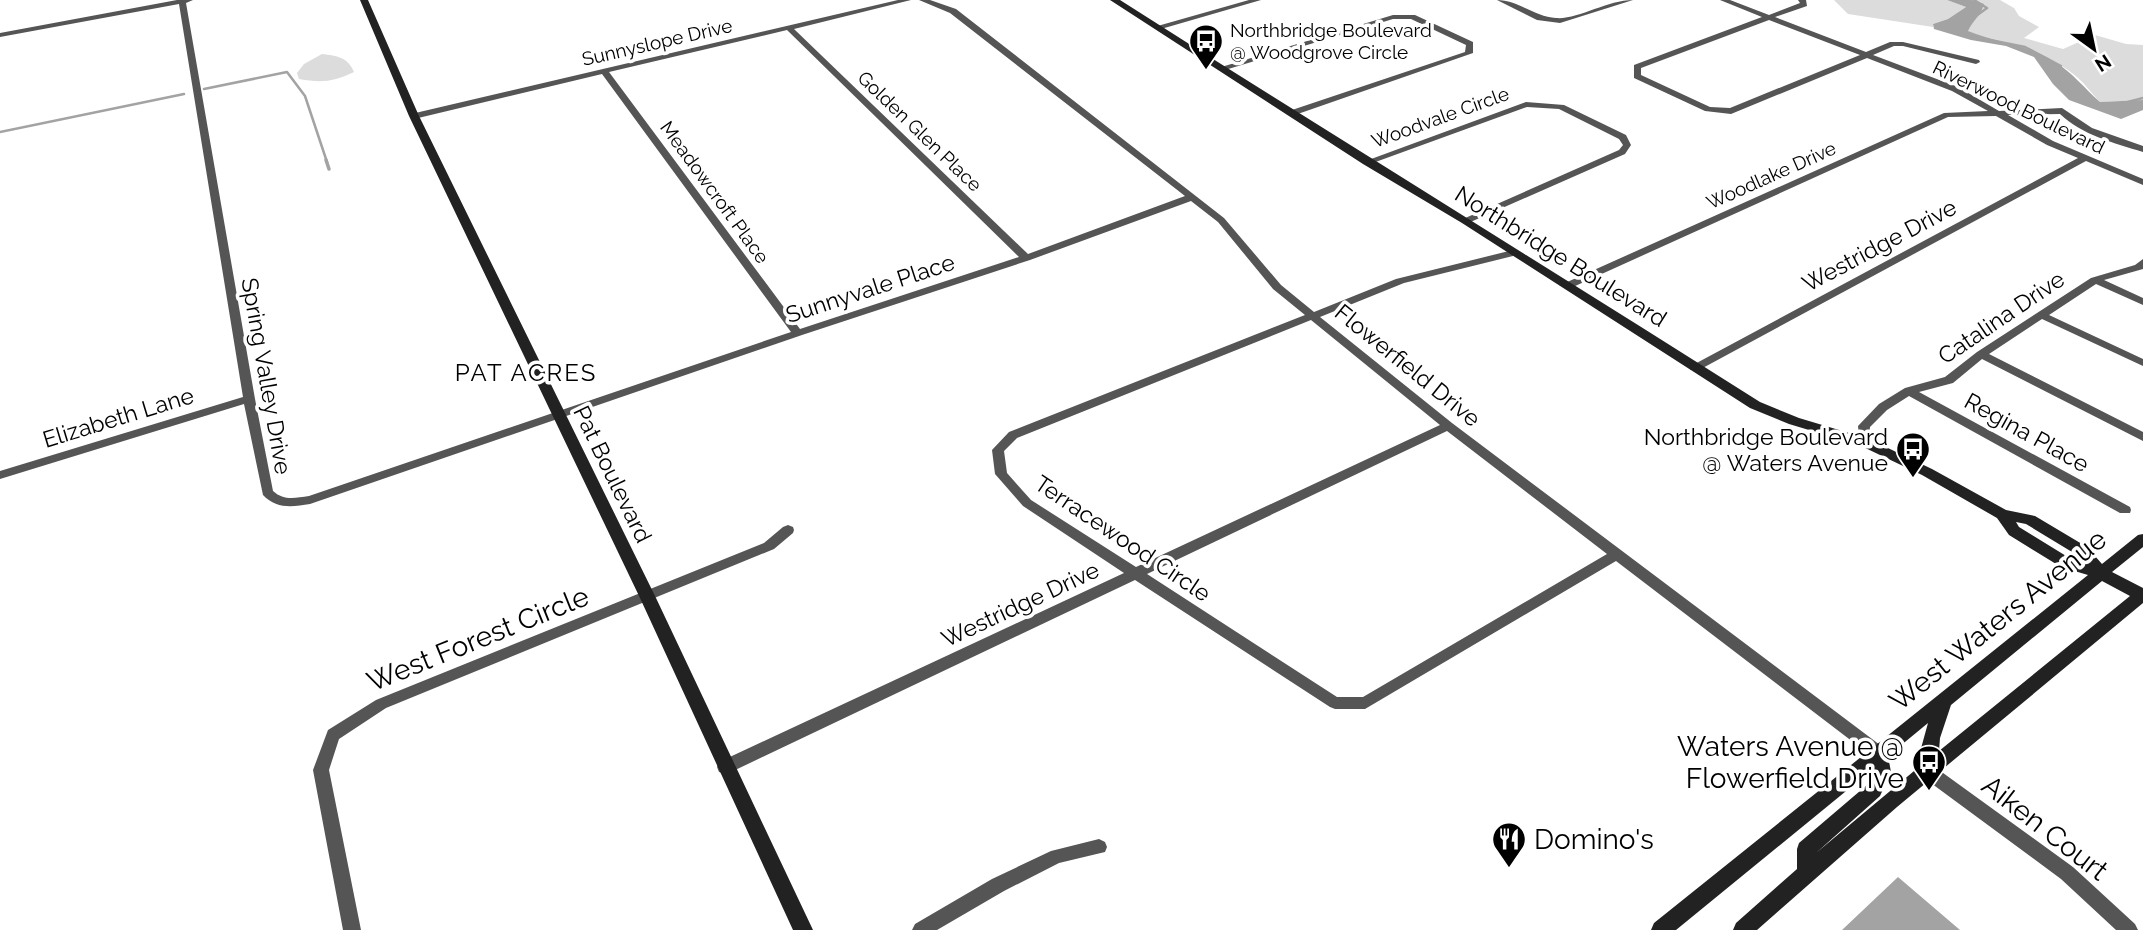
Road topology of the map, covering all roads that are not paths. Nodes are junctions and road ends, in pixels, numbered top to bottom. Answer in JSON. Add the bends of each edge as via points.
{"nodes":[{"id":1,"x":364,"y":0,"type":"edge"},
{"id":2,"x":907,"y":0,"type":"edge"},
{"id":3,"x":923,"y":0,"type":"edge"},
{"id":4,"x":1114,"y":0,"type":"edge"},
{"id":5,"x":1257,"y":0,"type":"edge"},
{"id":6,"x":1501,"y":0,"type":"edge"},
{"id":7,"x":1629,"y":0,"type":"edge"},
{"id":8,"x":1724,"y":0,"type":"edge"},
{"id":9,"x":1802,"y":0,"type":"edge"},
{"id":10,"x":186,"y":1,"type":"edge"},
{"id":11,"x":1772,"y":18,"type":"junction"},
{"id":12,"x":1158,"y":27,"type":"junction"},
{"id":13,"x":789,"y":28,"type":"junction"},
{"id":14,"x":0,"y":35,"type":"edge"},
{"id":15,"x":1867,"y":55,"type":"junction"},
{"id":16,"x":1976,"y":62,"type":"dead end"},
{"id":17,"x":1223,"y":68,"type":"junction"},
{"id":18,"x":604,"y":71,"type":"junction"},
{"id":19,"x":1992,"y":112,"type":"junction"},
{"id":20,"x":1292,"y":113,"type":"junction"},
{"id":21,"x":414,"y":116,"type":"junction"},
{"id":22,"x":2143,"y":149,"type":"edge"},
{"id":23,"x":2083,"y":159,"type":"junction"},
{"id":24,"x":1367,"y":162,"type":"junction"},
{"id":25,"x":2143,"y":183,"type":"edge"},
{"id":26,"x":1192,"y":197,"type":"junction"},
{"id":27,"x":1466,"y":221,"type":"junction"},
{"id":28,"x":1513,"y":253,"type":"junction"},
{"id":29,"x":1026,"y":258,"type":"junction"},
{"id":30,"x":2143,"y":262,"type":"edge"},
{"id":31,"x":2095,"y":280,"type":"junction"},
{"id":32,"x":1569,"y":285,"type":"junction"},
{"id":33,"x":2143,"y":302,"type":"edge"},
{"id":34,"x":1314,"y":314,"type":"junction"},
{"id":35,"x":2040,"y":315,"type":"junction"},
{"id":36,"x":798,"y":333,"type":"junction"},
{"id":37,"x":1981,"y":354,"type":"junction"},
{"id":38,"x":2143,"y":363,"type":"edge"},
{"id":39,"x":1695,"y":368,"type":"junction"},
{"id":40,"x":1909,"y":391,"type":"junction"},
{"id":41,"x":249,"y":399,"type":"junction"},
{"id":42,"x":559,"y":415,"type":"junction"},
{"id":43,"x":1448,"y":426,"type":"junction"},
{"id":44,"x":2143,"y":437,"type":"edge"},
{"id":45,"x":1864,"y":442,"type":"junction"},
{"id":46,"x":0,"y":475,"type":"edge"},
{"id":47,"x":2125,"y":510,"type":"dead end"},
{"id":48,"x":788,"y":530,"type":"dead end"},
{"id":49,"x":2143,"y":539,"type":"edge"},
{"id":50,"x":1617,"y":554,"type":"junction"},
{"id":51,"x":1134,"y":573,"type":"junction"},
{"id":52,"x":2101,"y":573,"type":"junction"},
{"id":53,"x":2142,"y":595,"type":"edge"},
{"id":54,"x":648,"y":598,"type":"junction"},
{"id":55,"x":1943,"y":701,"type":"junction"},
{"id":56,"x":1879,"y":752,"type":"junction"},
{"id":57,"x":1931,"y":766,"type":"junction"},
{"id":58,"x":725,"y":767,"type":"junction"},
{"id":59,"x":1099,"y":848,"type":"dead end"},
{"id":60,"x":1807,"y":871,"type":"junction"},
{"id":61,"x":352,"y":930,"type":"edge"},
{"id":62,"x":803,"y":930,"type":"edge"},
{"id":63,"x":921,"y":930,"type":"edge"},
{"id":64,"x":1661,"y":930,"type":"edge"},
{"id":65,"x":1743,"y":930,"type":"edge"},
{"id":66,"x":2129,"y":930,"type":"edge"}],
"edges":[{"from":1,"to":21,"type":"street","name":"Pat Boulevard"},
{"from":2,"to":13,"type":"street","name":"Sunnyslope Drive"},
{"from":3,"to":26,"type":"street","name":"Flowerfield Drive","via":[[953,11]]},
{"from":4,"to":12,"type":"street","name":"Northbridge Boulevard"},
{"from":5,"to":12,"type":"street"},
{"from":6,"to":7,"type":"street","via":[[1540,18],[1560,21]]},
{"from":8,"to":11,"type":"street","name":"Riverwood Boulevard"},
{"from":9,"to":11,"type":"street","via":[[1804,4]]},
{"from":10,"to":14,"type":"street"},
{"from":10,"to":41,"type":"street","name":"Spring Valley Drive"},
{"from":11,"to":15,"type":"street","name":"Riverwood Boulevard"},
{"from":11,"to":15,"type":"street","via":[[1637,67],[1637,76],[1707,108],[1731,111]]},
{"from":12,"to":17,"type":"street","name":"Northbridge Boulevard"},
{"from":13,"to":18,"type":"street","name":"Sunnyslope Drive"},
{"from":13,"to":29,"type":"street","name":"Golden Glen Place"},
{"from":15,"to":16,"type":"street","via":[[1907,43]]},
{"from":15,"to":19,"type":"street","name":"Riverwood Boulevard","via":[[1955,89]]},
{"from":17,"to":20,"type":"street","name":"Northbridge Boulevard"},
{"from":17,"to":20,"type":"street","via":[[1393,17],[1412,17],[1470,44],[1469,53]]},
{"from":18,"to":21,"type":"street","name":"Sunnyslope Drive"},
{"from":18,"to":36,"type":"street","name":"Meadowcroft Place"},
{"from":19,"to":22,"type":"street","name":"Woodlake Drive","via":[[2062,111],[2094,131]]},
{"from":19,"to":23,"type":"street","name":"Riverwood Boulevard"},
{"from":19,"to":32,"type":"street","name":"Woodlake Drive","via":[[1947,115]]},
{"from":20,"to":24,"type":"street","name":"Northbridge Boulevard"},
{"from":21,"to":42,"type":"street","name":"Pat Boulevard"},
{"from":23,"to":25,"type":"street","name":"Riverwood Boulevard"},
{"from":23,"to":39,"type":"street","name":"Westridge Drive"},
{"from":24,"to":27,"type":"street","name":"Northbridge Boulevard"},
{"from":24,"to":27,"type":"street","name":"Woodvale Circle","via":[[1526,104],[1561,107],[1623,137],[1628,145],[1622,152]]},
{"from":26,"to":29,"type":"street","name":"Sunnyvale Place"},
{"from":26,"to":34,"type":"street","name":"Flowerfield Drive","via":[[1221,220],[1277,287]]},
{"from":27,"to":28,"type":"street","name":"Northbridge Boulevard"},
{"from":28,"to":32,"type":"street","name":"Northbridge Boulevard"},
{"from":28,"to":34,"type":"street","name":"Terracewood Circle","via":[[1400,281]]},
{"from":29,"to":36,"type":"street","name":"Sunnyvale Place"},
{"from":30,"to":31,"type":"street","name":"Catalina Drive"},
{"from":31,"to":33,"type":"street"},
{"from":31,"to":35,"type":"street","name":"Catalina Drive"},
{"from":32,"to":39,"type":"street","name":"Northbridge Boulevard"},
{"from":34,"to":43,"type":"street","name":"Flowerfield Drive"},
{"from":34,"to":51,"type":"street","name":"Terracewood Circle","via":[[1013,435],[998,450],[1001,474],[1027,503]]},
{"from":35,"to":37,"type":"street","name":"Catalina Drive"},
{"from":35,"to":38,"type":"street"},
{"from":36,"to":42,"type":"street","name":"Sunnyvale Place"},
{"from":37,"to":40,"type":"street","name":"Catalina Drive","via":[[1949,380]]},
{"from":37,"to":44,"type":"street"},
{"from":39,"to":45,"type":"street","name":"Northbridge Boulevard","via":[[1755,405]]},
{"from":40,"to":45,"type":"street","name":"Catalina Drive","via":[[1864,426]]},
{"from":40,"to":47,"type":"street","name":"Regina Place"},
{"from":41,"to":42,"type":"street","name":"Spring Valley Drive","via":[[267,492],[272,499],[287,503],[310,500]]},
{"from":41,"to":46,"type":"street","name":"Elizabeth Lane"},
{"from":42,"to":54,"type":"street","name":"Pat Boulevard"},
{"from":43,"to":50,"type":"street","name":"Flowerfield Drive"},
{"from":43,"to":51,"type":"street","name":"Westridge Drive"},
{"from":45,"to":52,"type":"street","name":"Northbridge Boulevard","via":[[2002,514],[2014,531],[2066,563]]},
{"from":48,"to":54,"type":"street","name":"West Forest Circle","via":[[769,546]]},
{"from":49,"to":52,"type":"street","name":"West Waters Avenue"},
{"from":50,"to":51,"type":"street","name":"Terracewood Circle","via":[[1365,703],[1335,703]]},
{"from":50,"to":56,"type":"street","name":"Flowerfield Drive"},
{"from":51,"to":58,"type":"street","name":"Westridge Drive"},
{"from":52,"to":53,"type":"street","name":"Northbridge Boulevard"},
{"from":52,"to":55,"type":"street","name":"West Waters Avenue"},
{"from":53,"to":57,"type":"street"},
{"from":54,"to":58,"type":"street","name":"Pat Boulevard"},
{"from":54,"to":61,"type":"street","name":"West Forest Circle","via":[[381,704],[333,735],[321,770]]},
{"from":55,"to":56,"type":"street","name":"West Waters Avenue"},
{"from":55,"to":57,"type":"street","via":[[1941,716],[1930,734]]},
{"from":56,"to":60,"type":"street","via":[[1879,782],[1806,849]]},
{"from":56,"to":64,"type":"street","name":"West Waters Avenue"},
{"from":57,"to":60,"type":"street"},
{"from":57,"to":66,"type":"street","name":"Aiken Court","via":[[2067,873]]},
{"from":58,"to":62,"type":"street","name":"Pat Boulevard"},
{"from":59,"to":63,"type":"street","via":[[1057,856]]},
{"from":60,"to":65,"type":"street"}]}
